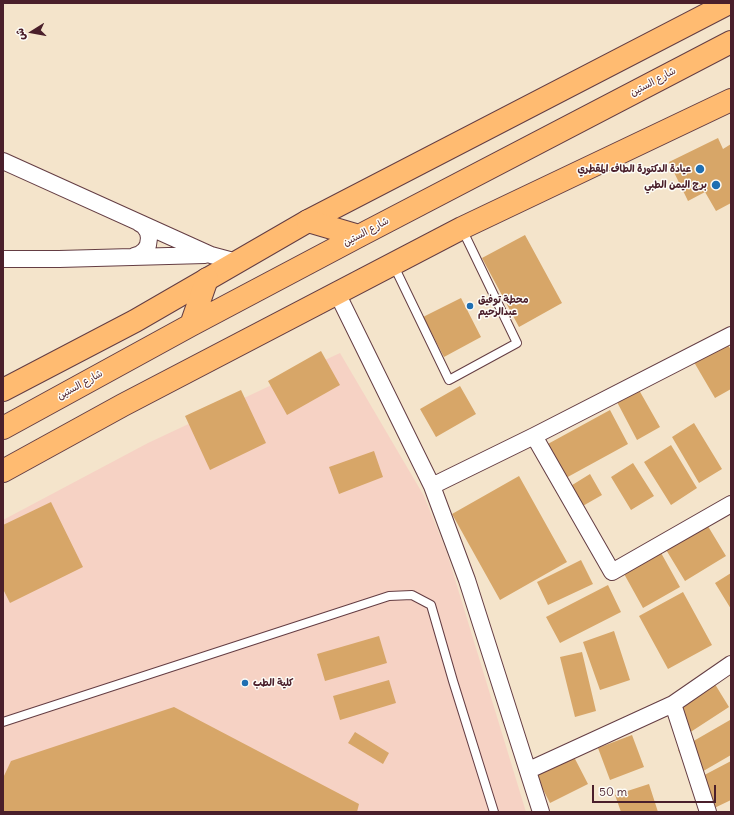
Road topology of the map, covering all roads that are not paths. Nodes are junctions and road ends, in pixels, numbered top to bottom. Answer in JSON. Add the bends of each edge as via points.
{"nodes":[{"id":1,"x":729,"y":3,"type":"edge"},
{"id":2,"x":731,"y":42,"type":"edge"},
{"id":3,"x":731,"y":100,"type":"edge"},
{"id":4,"x":3,"y":161,"type":"edge"},
{"id":5,"x":308,"y":221,"type":"junction"},
{"id":6,"x":139,"y":223,"type":"junction"},
{"id":7,"x":462,"y":228,"type":"junction"},
{"id":8,"x":359,"y":236,"type":"junction"},
{"id":9,"x":211,"y":255,"type":"junction"},
{"id":10,"x":134,"y":256,"type":"junction"},
{"id":11,"x":3,"y":259,"type":"edge"},
{"id":12,"x":238,"y":262,"type":"junction"},
{"id":13,"x":393,"y":263,"type":"junction"},
{"id":14,"x":207,"y":279,"type":"junction"},
{"id":15,"x":337,"y":293,"type":"junction"},
{"id":16,"x":191,"y":325,"type":"junction"},
{"id":17,"x":731,"y":335,"type":"edge"},
{"id":18,"x":3,"y":390,"type":"edge"},
{"id":19,"x":3,"y":428,"type":"edge"},
{"id":20,"x":534,"y":436,"type":"junction"},
{"id":21,"x":3,"y":471,"type":"edge"},
{"id":22,"x":432,"y":486,"type":"junction"},
{"id":23,"x":731,"y":504,"type":"edge"},
{"id":24,"x":731,"y":664,"type":"edge"},
{"id":25,"x":673,"y":704,"type":"junction"},
{"id":26,"x":3,"y":722,"type":"edge"},
{"id":27,"x":529,"y":770,"type":"junction"},
{"id":28,"x":494,"y":812,"type":"edge"},
{"id":29,"x":541,"y":812,"type":"edge"},
{"id":30,"x":708,"y":812,"type":"edge"}],
"edges":[{"from":1,"to":5,"type":"main road"},
{"from":2,"to":8,"type":"main road","name":"شارع الستين"},
{"from":3,"to":7,"type":"main road"},
{"from":4,"to":6,"type":"street"},
{"from":5,"to":8,"type":"main road"},
{"from":5,"to":12,"type":"main road"},
{"from":6,"to":9,"type":"street"},
{"from":6,"to":10,"type":"street","via":[[148,232],[148,245],[140,254]]},
{"from":7,"to":13,"type":"main road"},
{"from":7,"to":13,"type":"lane","via":[[517,343],[448,380]]},
{"from":8,"to":16,"type":"main road","name":"شارع الستين"},
{"from":9,"to":10,"type":"street"},
{"from":9,"to":12,"type":"street"},
{"from":10,"to":11,"type":"street"},
{"from":12,"to":14,"type":"main road"},
{"from":13,"to":15,"type":"main road"},
{"from":14,"to":16,"type":"main road"},
{"from":14,"to":18,"type":"main road","via":[[134,321]]},
{"from":15,"to":21,"type":"main road"},
{"from":15,"to":22,"type":"street"},
{"from":16,"to":19,"type":"main road","name":"شارع الستين"},
{"from":17,"to":20,"type":"street"},
{"from":20,"to":22,"type":"street"},
{"from":20,"to":23,"type":"street","via":[[612,572]]},
{"from":22,"to":27,"type":"street","via":[[467,580]]},
{"from":24,"to":25,"type":"street"},
{"from":25,"to":27,"type":"street"},
{"from":25,"to":30,"type":"street"},
{"from":26,"to":28,"type":"lane","via":[[389,596],[412,595],[431,605]]},
{"from":27,"to":29,"type":"street"}]}
